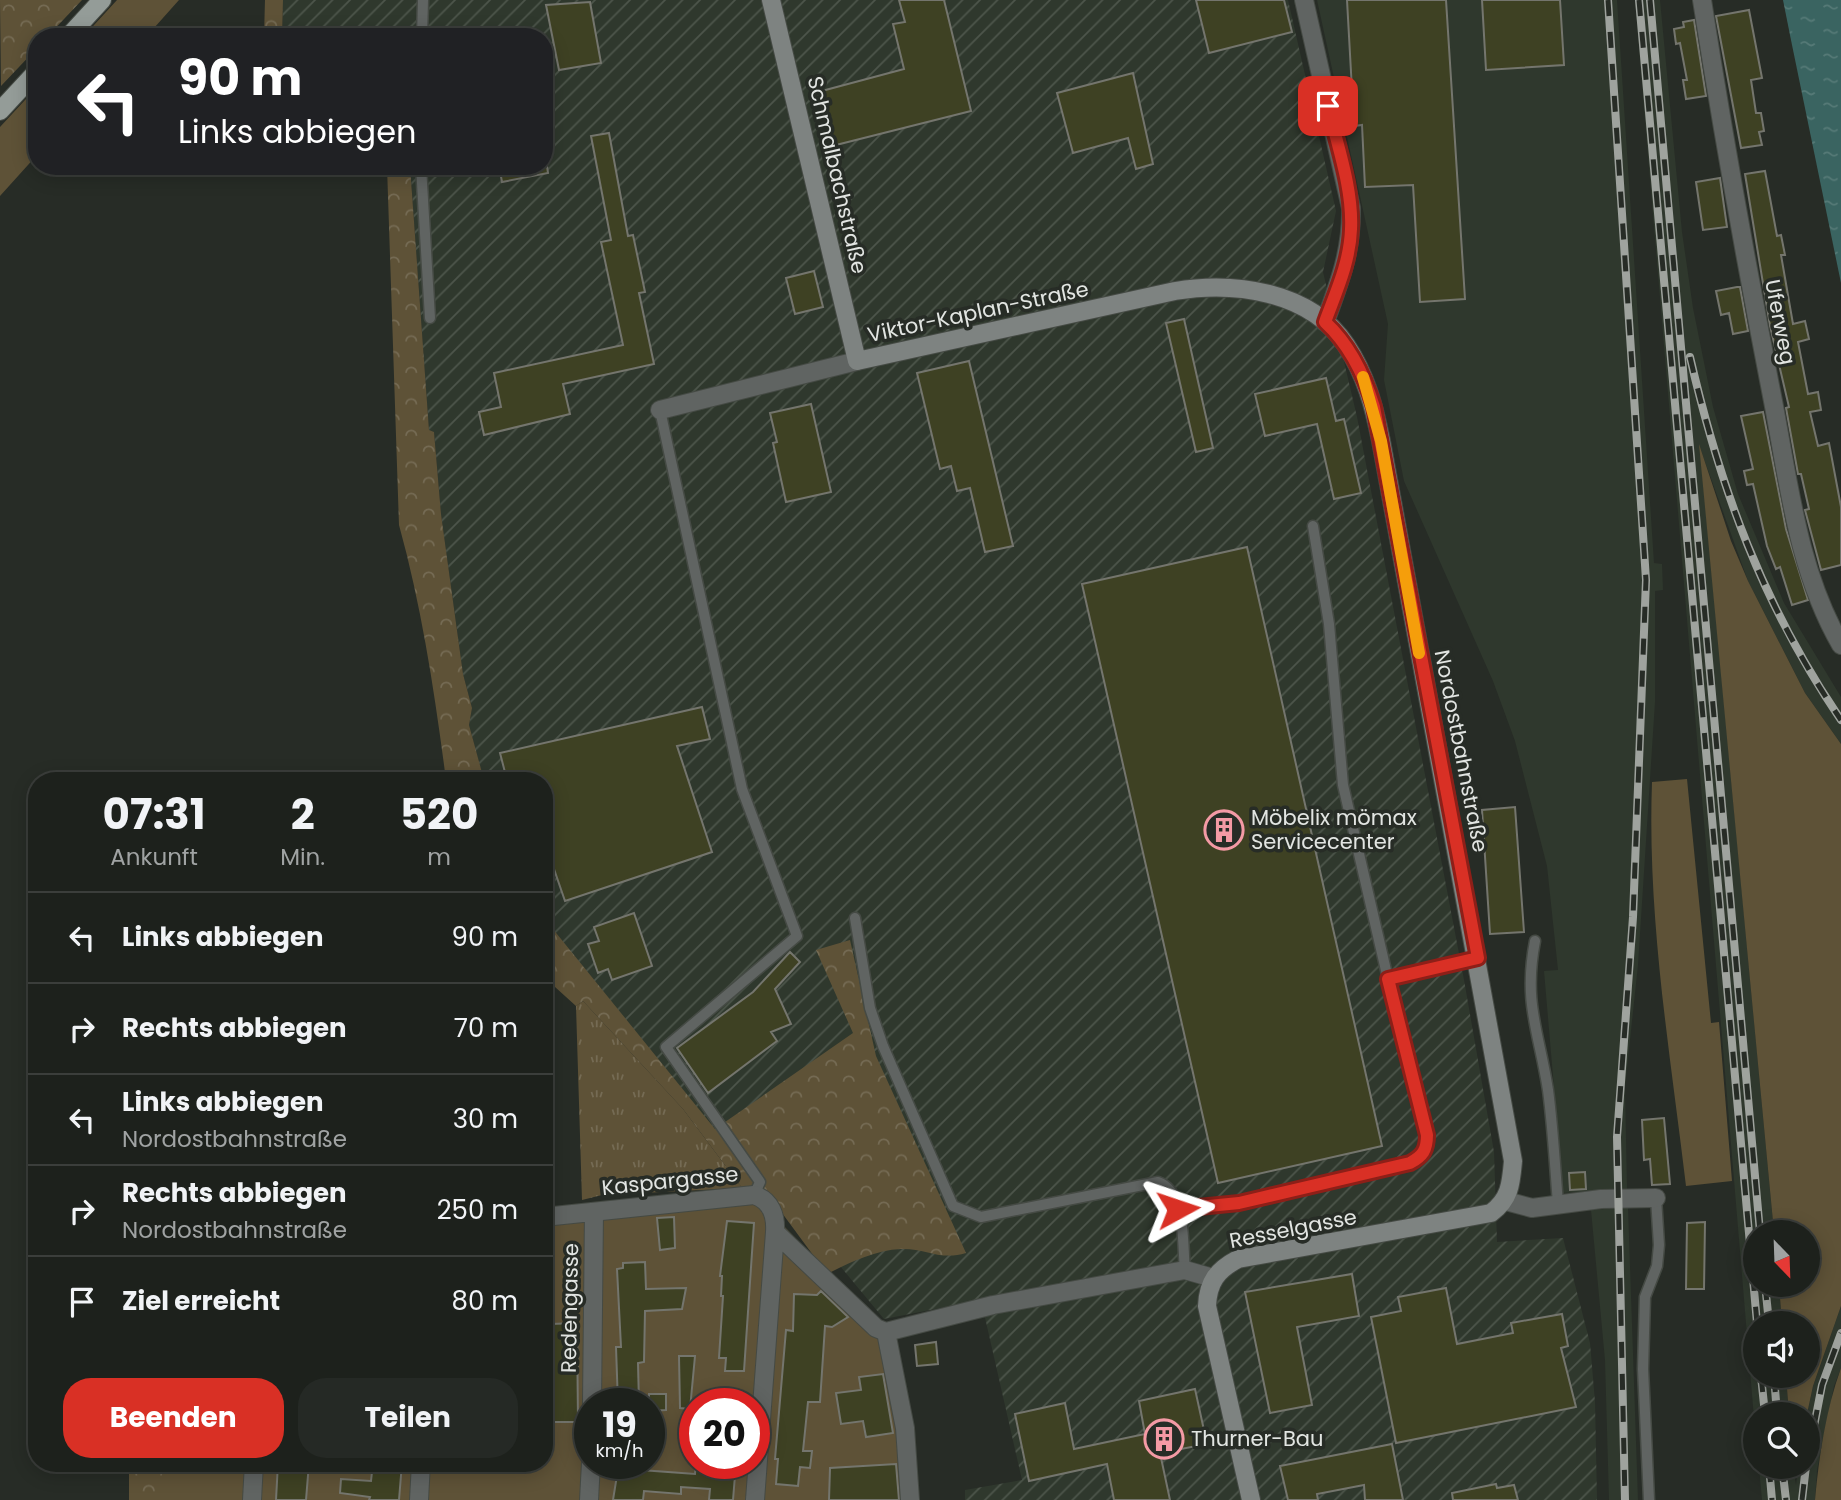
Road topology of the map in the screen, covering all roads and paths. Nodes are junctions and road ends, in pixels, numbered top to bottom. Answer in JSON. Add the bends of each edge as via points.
{"nodes":[{"id":1,"x":102,"y":0,"type":"edge"},
{"id":2,"x":423,"y":0,"type":"edge"},
{"id":3,"x":771,"y":0,"type":"edge"},
{"id":4,"x":1304,"y":0,"type":"edge"},
{"id":5,"x":1702,"y":0,"type":"edge"},
{"id":6,"x":76,"y":28,"type":"edge"},
{"id":7,"x":422,"y":28,"type":"edge"},
{"id":8,"x":28,"y":81,"type":"edge"},
{"id":9,"x":0,"y":111,"type":"edge"},
{"id":10,"x":422,"y":175,"type":"edge"},
{"id":11,"x":1306,"y":309,"type":"joint"},
{"id":12,"x":430,"y":318,"type":"dead end"},
{"id":13,"x":1325,"y":322,"type":"junction"},
{"id":14,"x":857,"y":361,"type":"junction"},
{"id":15,"x":660,"y":410,"type":"joint"},
{"id":16,"x":1313,"y":526,"type":"dead end"},
{"id":17,"x":1841,"y":645,"type":"edge"},
{"id":18,"x":855,"y":918,"type":"dead end"},
{"id":19,"x":1535,"y":941,"type":"dead end"},
{"id":20,"x":1478,"y":958,"type":"junction"},
{"id":21,"x":1388,"y":979,"type":"junction"},
{"id":22,"x":754,"y":1195,"type":"junction"},
{"id":23,"x":1656,"y":1198,"type":"joint"},
{"id":24,"x":1506,"y":1201,"type":"junction"},
{"id":25,"x":1558,"y":1204,"type":"junction"},
{"id":26,"x":1178,"y":1209,"type":"junction"},
{"id":27,"x":594,"y":1212,"type":"junction"},
{"id":28,"x":553,"y":1216,"type":"edge"},
{"id":29,"x":775,"y":1233,"type":"junction"},
{"id":30,"x":1185,"y":1270,"type":"junction"},
{"id":31,"x":1213,"y":1278,"type":"junction"},
{"id":32,"x":886,"y":1332,"type":"junction"},
{"id":33,"x":592,"y":1388,"type":"edge"},
{"id":34,"x":254,"y":1472,"type":"edge"},
{"id":35,"x":421,"y":1472,"type":"edge"},
{"id":36,"x":590,"y":1479,"type":"edge"},
{"id":37,"x":252,"y":1500,"type":"edge"},
{"id":38,"x":419,"y":1500,"type":"edge"},
{"id":39,"x":589,"y":1500,"type":"edge"},
{"id":40,"x":755,"y":1500,"type":"edge"},
{"id":41,"x":910,"y":1500,"type":"edge"},
{"id":42,"x":1251,"y":1500,"type":"edge"},
{"id":43,"x":1649,"y":1500,"type":"edge"}],
"edges":[{"from":1,"to":6,"type":"main road"},
{"from":2,"to":7,"type":"lane"},
{"from":3,"to":14,"type":"street","name":"Schmalbachstraße"},
{"from":4,"to":13,"type":"street","via":[[1351,208],[1345,270]]},
{"from":5,"to":17,"type":"street","name":"Uferweg","via":[[1738,222],[1791,498],[1815,590]]},
{"from":8,"to":9,"type":"main road"},
{"from":10,"to":12,"type":"lane"},
{"from":11,"to":13,"type":"street","name":"Nordostbahnstraße"},
{"from":11,"to":14,"type":"street","name":"Viktor-Kaplan-Straße","via":[[1243,287],[1196,288]]},
{"from":13,"to":20,"type":"street","name":"Nordostbahnstraße","via":[[1359,366],[1374,407]]},
{"from":14,"to":15,"type":"street","name":"Viktor-Kaplan-Straße"},
{"from":15,"to":22,"type":"lane","via":[[742,789],[797,936],[666,1047],[760,1182]]},
{"from":16,"to":21,"type":"lane","via":[[1329,624],[1343,785]]},
{"from":18,"to":26,"type":"lane","via":[[870,1008],[953,1206],[981,1217],[1158,1182],[1171,1189]]},
{"from":19,"to":25,"type":"lane","via":[[1528,974],[1532,1027],[1548,1092]]},
{"from":20,"to":21,"type":"lane"},
{"from":20,"to":24,"type":"street","name":"Nordostbahnstraße","via":[[1513,1161]]},
{"from":21,"to":26,"type":"lane","via":[[1427,1135],[1422,1156],[1410,1163],[1253,1200]]},
{"from":22,"to":27,"type":"street","name":"Kaspargasse"},
{"from":22,"to":29,"type":"street","name":"Kaspargasse","via":[[773,1212]]},
{"from":23,"to":25,"type":"street"},
{"from":23,"to":43,"type":"lane","via":[[1659,1245],[1657,1266],[1645,1297],[1643,1368]]},
{"from":24,"to":25,"type":"street","via":[[1532,1208]]},
{"from":24,"to":31,"type":"street","name":"Resselgasse","via":[[1491,1213],[1472,1219],[1238,1259]]},
{"from":26,"to":30,"type":"lane"},
{"from":27,"to":28,"type":"street","name":"Kaspargasse"},
{"from":27,"to":33,"type":"street","name":"Redengasse"},
{"from":29,"to":32,"type":"street","via":[[876,1328]]},
{"from":29,"to":40,"type":"street"},
{"from":30,"to":31,"type":"street","name":"Resselgasse"},
{"from":30,"to":32,"type":"street","name":"Resselgasse","via":[[993,1305]]},
{"from":31,"to":42,"type":"street","via":[[1207,1306]]},
{"from":32,"to":41,"type":"street","via":[[905,1428]]},
{"from":34,"to":37,"type":"street"},
{"from":35,"to":38,"type":"street"},
{"from":36,"to":39,"type":"street"}]}
